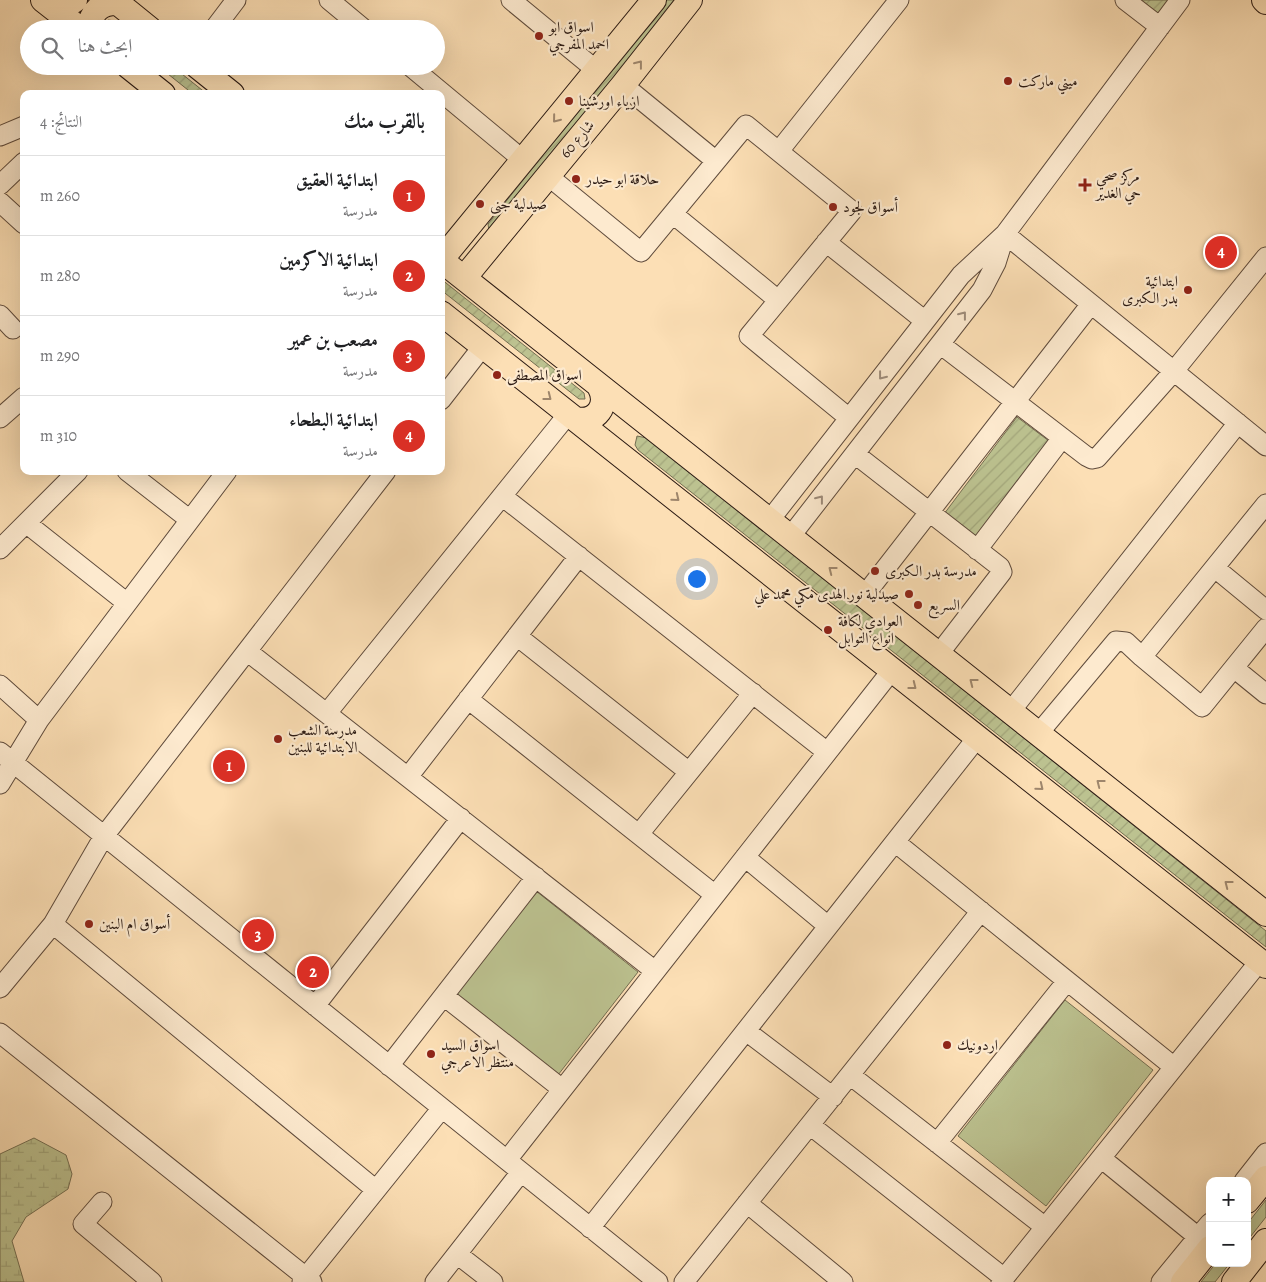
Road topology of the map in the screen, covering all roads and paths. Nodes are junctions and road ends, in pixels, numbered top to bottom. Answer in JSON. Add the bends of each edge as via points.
{"nodes":[{"id":1,"x":75,"y":0,"type":"edge"},
{"id":2,"x":236,"y":0,"type":"edge"},
{"id":3,"x":329,"y":0,"type":"edge"},
{"id":4,"x":511,"y":0,"type":"edge"},
{"id":5,"x":654,"y":0,"type":"edge"},
{"id":6,"x":690,"y":0,"type":"edge"},
{"id":7,"x":899,"y":0,"type":"edge"},
{"id":8,"x":1125,"y":0,"type":"edge"},
{"id":9,"x":1180,"y":0,"type":"edge"},
{"id":10,"x":116,"y":2,"type":"edge"},
{"id":11,"x":47,"y":3,"type":"edge"},
{"id":12,"x":69,"y":20,"type":"edge"},
{"id":13,"x":91,"y":20,"type":"edge"},
{"id":14,"x":139,"y":20,"type":"edge"},
{"id":15,"x":221,"y":20,"type":"edge"},
{"id":16,"x":353,"y":20,"type":"edge"},
{"id":17,"x":1160,"y":27,"type":"junction"},
{"id":18,"x":596,"y":70,"type":"junction"},
{"id":19,"x":139,"y":75,"type":"edge"},
{"id":20,"x":209,"y":75,"type":"edge"},
{"id":21,"x":421,"y":75,"type":"edge"},
{"id":22,"x":623,"y":85,"type":"junction"},
{"id":23,"x":157,"y":90,"type":"edge"},
{"id":24,"x":227,"y":90,"type":"edge"},
{"id":25,"x":439,"y":90,"type":"edge"},
{"id":26,"x":445,"y":95,"type":"edge"},
{"id":27,"x":20,"y":128,"type":"edge"},
{"id":28,"x":0,"y":136,"type":"edge"},
{"id":29,"x":779,"y":151,"type":"junction"},
{"id":30,"x":523,"y":160,"type":"junction"},
{"id":31,"x":716,"y":161,"type":"junction"},
{"id":32,"x":20,"y":166,"type":"edge"},
{"id":33,"x":547,"y":175,"type":"junction"},
{"id":34,"x":0,"y":185,"type":"edge"},
{"id":35,"x":0,"y":202,"type":"edge"},
{"id":36,"x":673,"y":214,"type":"junction"},
{"id":37,"x":476,"y":218,"type":"junction"},
{"id":38,"x":20,"y":220,"type":"edge"},
{"id":39,"x":1005,"y":234,"type":"junction"},
{"id":40,"x":498,"y":237,"type":"junction"},
{"id":41,"x":826,"y":242,"type":"junction"},
{"id":42,"x":445,"y":255,"type":"edge"},
{"id":43,"x":1266,"y":256,"type":"edge"},
{"id":44,"x":445,"y":263,"type":"edge"},
{"id":45,"x":464,"y":278,"type":"junction"},
{"id":46,"x":778,"y":300,"type":"junction"},
{"id":47,"x":1091,"y":304,"type":"junction"},
{"id":48,"x":445,"y":316,"type":"edge"},
{"id":49,"x":925,"y":321,"type":"junction"},
{"id":50,"x":940,"y":344,"type":"junction"},
{"id":51,"x":483,"y":346,"type":"junction"},
{"id":52,"x":897,"y":357,"type":"junction"},
{"id":53,"x":1174,"y":371,"type":"junction"},
{"id":54,"x":917,"y":374,"type":"junction"},
{"id":55,"x":599,"y":386,"type":"junction"},
{"id":56,"x":445,"y":395,"type":"edge"},
{"id":57,"x":20,"y":400,"type":"edge"},
{"id":58,"x":1016,"y":401,"type":"junction"},
{"id":59,"x":572,"y":416,"type":"junction"},
{"id":60,"x":0,"y":418,"type":"edge"},
{"id":61,"x":849,"y":418,"type":"junction"},
{"id":62,"x":640,"y":419,"type":"junction"},
{"id":63,"x":1238,"y":423,"type":"junction"},
{"id":64,"x":1062,"y":438,"type":"junction"},
{"id":65,"x":1266,"y":446,"type":"edge"},
{"id":66,"x":618,"y":452,"type":"junction"},
{"id":67,"x":855,"y":454,"type":"junction"},
{"id":68,"x":74,"y":475,"type":"edge"},
{"id":69,"x":132,"y":475,"type":"edge"},
{"id":70,"x":224,"y":475,"type":"edge"},
{"id":71,"x":383,"y":475,"type":"edge"},
{"id":72,"x":502,"y":496,"type":"junction"},
{"id":73,"x":1266,"y":504,"type":"edge"},
{"id":74,"x":929,"y":513,"type":"junction"},
{"id":75,"x":190,"y":520,"type":"junction"},
{"id":76,"x":769,"y":521,"type":"junction"},
{"id":77,"x":26,"y":523,"type":"junction"},
{"id":78,"x":1260,"y":524,"type":"edge"},
{"id":79,"x":790,"y":538,"type":"junction"},
{"id":80,"x":0,"y":549,"type":"edge"},
{"id":81,"x":977,"y":550,"type":"junction"},
{"id":82,"x":579,"y":556,"type":"junction"},
{"id":83,"x":1215,"y":568,"type":"junction"},
{"id":84,"x":864,"y":596,"type":"junction"},
{"id":85,"x":127,"y":603,"type":"junction"},
{"id":86,"x":1266,"y":610,"type":"edge"},
{"id":87,"x":1266,"y":628,"type":"edge"},
{"id":88,"x":517,"y":636,"type":"junction"},
{"id":89,"x":247,"y":651,"type":"junction"},
{"id":90,"x":938,"y":655,"type":"junction"},
{"id":91,"x":1142,"y":658,"type":"junction"},
{"id":92,"x":1234,"y":668,"type":"junction"},
{"id":93,"x":892,"y":670,"type":"junction"},
{"id":94,"x":0,"y":685,"type":"edge"},
{"id":95,"x":753,"y":693,"type":"junction"},
{"id":96,"x":1266,"y":694,"type":"edge"},
{"id":97,"x":468,"y":699,"type":"junction"},
{"id":98,"x":1010,"y":712,"type":"junction"},
{"id":99,"x":328,"y":714,"type":"junction"},
{"id":100,"x":40,"y":720,"type":"junction"},
{"id":101,"x":1038,"y":734,"type":"junction"},
{"id":102,"x":977,"y":738,"type":"junction"},
{"id":103,"x":827,"y":752,"type":"junction"},
{"id":104,"x":6,"y":758,"type":"edge"},
{"id":105,"x":689,"y":772,"type":"junction"},
{"id":106,"x":408,"y":777,"type":"junction"},
{"id":107,"x":0,"y":784,"type":"edge"},
{"id":108,"x":461,"y":818,"type":"junction"},
{"id":109,"x":639,"y":834,"type":"junction"},
{"id":110,"x":104,"y":836,"type":"junction"},
{"id":111,"x":895,"y":842,"type":"junction"},
{"id":112,"x":745,"y":857,"type":"junction"},
{"id":113,"x":536,"y":877,"type":"junction"},
{"id":114,"x":715,"y":895,"type":"junction"},
{"id":115,"x":981,"y":911,"type":"junction"},
{"id":116,"x":1266,"y":914,"type":"edge"},
{"id":117,"x":52,"y":924,"type":"junction"},
{"id":118,"x":828,"y":926,"type":"junction"},
{"id":119,"x":1264,"y":965,"type":"edge"},
{"id":120,"x":655,"y":971,"type":"junction"},
{"id":121,"x":1067,"y":981,"type":"junction"},
{"id":122,"x":0,"y":988,"type":"edge"},
{"id":123,"x":444,"y":996,"type":"junction"},
{"id":124,"x":314,"y":1006,"type":"junction"},
{"id":125,"x":746,"y":1030,"type":"junction"},
{"id":126,"x":0,"y":1033,"type":"edge"},
{"id":127,"x":389,"y":1066,"type":"junction"},
{"id":128,"x":1174,"y":1067,"type":"junction"},
{"id":129,"x":850,"y":1075,"type":"junction"},
{"id":130,"x":562,"y":1089,"type":"junction"},
{"id":131,"x":832,"y":1097,"type":"junction"},
{"id":132,"x":442,"y":1108,"type":"junction"},
{"id":133,"x":810,"y":1125,"type":"junction"},
{"id":134,"x":937,"y":1143,"type":"junction"},
{"id":135,"x":1266,"y":1153,"type":"edge"},
{"id":136,"x":1101,"y":1158,"type":"junction"},
{"id":137,"x":507,"y":1160,"type":"junction"},
{"id":138,"x":521,"y":1172,"type":"junction"},
{"id":139,"x":1256,"y":1186,"type":"edge"},
{"id":140,"x":376,"y":1190,"type":"junction"},
{"id":141,"x":102,"y":1202,"type":"dead end"},
{"id":142,"x":747,"y":1203,"type":"junction"},
{"id":143,"x":1045,"y":1227,"type":"junction"},
{"id":144,"x":590,"y":1228,"type":"junction"},
{"id":145,"x":1206,"y":1236,"type":"edge"},
{"id":146,"x":1266,"y":1241,"type":"edge"},
{"id":147,"x":457,"y":1254,"type":"junction"},
{"id":148,"x":307,"y":1280,"type":"edge"},
{"id":149,"x":1002,"y":1280,"type":"edge"},
{"id":150,"x":152,"y":1282,"type":"edge"},
{"id":151,"x":435,"y":1282,"type":"edge"},
{"id":152,"x":493,"y":1282,"type":"edge"},
{"id":153,"x":658,"y":1282,"type":"edge"},
{"id":154,"x":684,"y":1282,"type":"edge"},
{"id":155,"x":843,"y":1282,"type":"edge"},
{"id":156,"x":1161,"y":1282,"type":"edge"},
{"id":157,"x":1183,"y":1282,"type":"edge"},
{"id":158,"x":1234,"y":1282,"type":"edge"}],
"edges":[{"from":1,"to":11,"type":"main road","via":[[66,6]]},
{"from":2,"to":15,"type":"street"},
{"from":3,"to":16,"type":"street"},
{"from":4,"to":18,"type":"street"},
{"from":5,"to":18,"type":"main road","name":"شارع 60"},
{"from":22,"to":6,"type":"main road","name":"شارع 60","one_way":true},
{"from":7,"to":29,"type":"street"},
{"from":8,"to":17,"type":"street"},
{"from":9,"to":17,"type":"street"},
{"from":10,"to":13,"type":"main road","via":[[103,4]]},
{"from":10,"to":14,"type":"main road"},
{"from":11,"to":12,"type":"main road"},
{"from":17,"to":39,"type":"street"},
{"from":18,"to":30,"type":"main road","name":"شارع 60","one_way":true},
{"from":19,"to":23,"type":"main road"},
{"from":20,"to":24,"type":"main road"},
{"from":21,"to":25,"type":"street"},
{"from":22,"to":31,"type":"street"},
{"from":22,"to":33,"type":"main road","name":"شارع 60"},
{"from":26,"to":30,"type":"street"},
{"from":27,"to":28,"type":"street"},
{"from":29,"to":31,"type":"street","via":[[746,125]]},
{"from":29,"to":41,"type":"street","via":[[852,210]]},
{"from":30,"to":37,"type":"main road","name":"شارع 60"},
{"from":31,"to":36,"type":"street"},
{"from":32,"to":34,"type":"street"},
{"from":33,"to":36,"type":"street","via":[[641,252]]},
{"from":33,"to":40,"type":"main road","name":"شارع 60"},
{"from":35,"to":38,"type":"street"},
{"from":36,"to":46,"type":"street"},
{"from":37,"to":40,"type":"main road","via":[[483,233]]},
{"from":37,"to":42,"type":"main road","name":"شارع 60"},
{"from":39,"to":47,"type":"street"},
{"from":39,"to":49,"type":"street","via":[[971,264]]},
{"from":50,"to":39,"type":"street","one_way":true,"via":[[982,290],[996,263]]},
{"from":40,"to":45,"type":"main road","name":"شارع 60"},
{"from":41,"to":46,"type":"street"},
{"from":41,"to":49,"type":"street"},
{"from":43,"to":53,"type":"street"},
{"from":44,"to":45,"type":"main road"},
{"from":45,"to":55,"type":"main road"},
{"from":46,"to":61,"type":"street","via":[[749,336]]},
{"from":47,"to":53,"type":"street"},
{"from":47,"to":58,"type":"street"},
{"from":48,"to":51,"type":"main road"},
{"from":49,"to":52,"type":"street"},
{"from":50,"to":54,"type":"street"},
{"from":50,"to":58,"type":"street"},
{"from":51,"to":56,"type":"street"},
{"from":51,"to":59,"type":"main road","one_way":true},
{"from":52,"to":54,"type":"street"},
{"from":52,"to":61,"type":"street","one_way":true},
{"from":53,"to":63,"type":"street"},
{"from":53,"to":64,"type":"street","via":[[1097,458],[1092,460]]},
{"from":54,"to":67,"type":"street"},
{"from":55,"to":59,"type":"main road","via":[[604,397],[601,409],[593,418]]},
{"from":55,"to":62,"type":"main road"},
{"from":57,"to":60,"type":"street"},
{"from":58,"to":64,"type":"street"},
{"from":58,"to":74,"type":"street"},
{"from":59,"to":66,"type":"main road"},
{"from":59,"to":72,"type":"street"},
{"from":61,"to":76,"type":"street"},
{"from":62,"to":66,"type":"main road","via":[[626,418],[615,426],[612,439]]},
{"from":62,"to":76,"type":"main road"},
{"from":63,"to":65,"type":"street"},
{"from":63,"to":98,"type":"street"},
{"from":64,"to":81,"type":"street"},
{"from":66,"to":93,"type":"main road","one_way":true},
{"from":67,"to":74,"type":"street"},
{"from":79,"to":67,"type":"street","one_way":true},
{"from":68,"to":77,"type":"street"},
{"from":69,"to":75,"type":"street"},
{"from":70,"to":75,"type":"street"},
{"from":71,"to":89,"type":"street"},
{"from":72,"to":82,"type":"street"},
{"from":72,"to":99,"type":"street"},
{"from":73,"to":78,"type":"street"},
{"from":74,"to":81,"type":"street"},
{"from":74,"to":84,"type":"street"},
{"from":75,"to":85,"type":"street"},
{"from":76,"to":79,"type":"main road"},
{"from":77,"to":80,"type":"street"},
{"from":77,"to":85,"type":"street"},
{"from":78,"to":83,"type":"street"},
{"from":84,"to":79,"type":"main road","one_way":true},
{"from":81,"to":90,"type":"street","via":[[1002,572]]},
{"from":82,"to":88,"type":"street"},
{"from":82,"to":95,"type":"street"},
{"from":83,"to":86,"type":"street"},
{"from":83,"to":91,"type":"street"},
{"from":84,"to":90,"type":"main road"},
{"from":85,"to":100,"type":"street"},
{"from":87,"to":92,"type":"street"},
{"from":88,"to":97,"type":"street"},
{"from":88,"to":105,"type":"street"},
{"from":89,"to":99,"type":"street"},
{"from":89,"to":110,"type":"street"},
{"from":98,"to":90,"type":"main road","one_way":true},
{"from":91,"to":92,"type":"street","via":[[1202,707]]},
{"from":91,"to":101,"type":"street","via":[[1126,642],[1116,641]]},
{"from":92,"to":96,"type":"street"},
{"from":93,"to":102,"type":"main road","one_way":true},
{"from":93,"to":103,"type":"street"},
{"from":94,"to":100,"type":"street"},
{"from":95,"to":103,"type":"street"},
{"from":95,"to":105,"type":"street"},
{"from":97,"to":106,"type":"street"},
{"from":97,"to":109,"type":"street"},
{"from":98,"to":101,"type":"main road"},
{"from":99,"to":106,"type":"street"},
{"from":100,"to":104,"type":"street"},
{"from":116,"to":101,"type":"main road","one_way":true},
{"from":102,"to":111,"type":"street"},
{"from":102,"to":119,"type":"main road","one_way":true},
{"from":103,"to":112,"type":"street"},
{"from":104,"to":107,"type":"street"},
{"from":104,"to":110,"type":"street"},
{"from":105,"to":109,"type":"street"},
{"from":106,"to":108,"type":"street"},
{"from":108,"to":113,"type":"street"},
{"from":108,"to":124,"type":"street"},
{"from":109,"to":114,"type":"street"},
{"from":110,"to":117,"type":"street"},
{"from":110,"to":124,"type":"street"},
{"from":111,"to":115,"type":"street"},
{"from":111,"to":118,"type":"street"},
{"from":112,"to":114,"type":"street"},
{"from":112,"to":118,"type":"street"},
{"from":113,"to":120,"type":"street"},
{"from":113,"to":123,"type":"street"},
{"from":114,"to":120,"type":"street"},
{"from":115,"to":121,"type":"street"},
{"from":115,"to":129,"type":"street"},
{"from":117,"to":122,"type":"street"},
{"from":117,"to":140,"type":"street"},
{"from":118,"to":125,"type":"street"},
{"from":119,"to":128,"type":"street"},
{"from":120,"to":130,"type":"street"},
{"from":121,"to":128,"type":"street"},
{"from":121,"to":134,"type":"street"},
{"from":123,"to":127,"type":"street"},
{"from":123,"to":130,"type":"street"},
{"from":124,"to":127,"type":"street"},
{"from":125,"to":131,"type":"street"},
{"from":125,"to":144,"type":"street"},
{"from":126,"to":148,"type":"street"},
{"from":127,"to":132,"type":"street"},
{"from":128,"to":136,"type":"street"},
{"from":129,"to":131,"type":"street"},
{"from":129,"to":134,"type":"street"},
{"from":130,"to":137,"type":"street"},
{"from":131,"to":133,"type":"street"},
{"from":132,"to":137,"type":"street"},
{"from":132,"to":140,"type":"street"},
{"from":133,"to":142,"type":"street"},
{"from":133,"to":149,"type":"street"},
{"from":134,"to":143,"type":"street"},
{"from":135,"to":139,"type":"street"},
{"from":136,"to":143,"type":"street"},
{"from":136,"to":145,"type":"street"},
{"from":137,"to":138,"type":"street"},
{"from":138,"to":144,"type":"street"},
{"from":138,"to":147,"type":"street"},
{"from":140,"to":148,"type":"street"},
{"from":141,"to":150,"type":"street","via":[[83,1224]]},
{"from":142,"to":154,"type":"street"},
{"from":142,"to":155,"type":"street"},
{"from":143,"to":149,"type":"street"},
{"from":144,"to":153,"type":"street"},
{"from":145,"to":156,"type":"street"},
{"from":145,"to":157,"type":"main road"},
{"from":146,"to":158,"type":"main road"},
{"from":147,"to":151,"type":"street"},
{"from":147,"to":152,"type":"street"}]}
